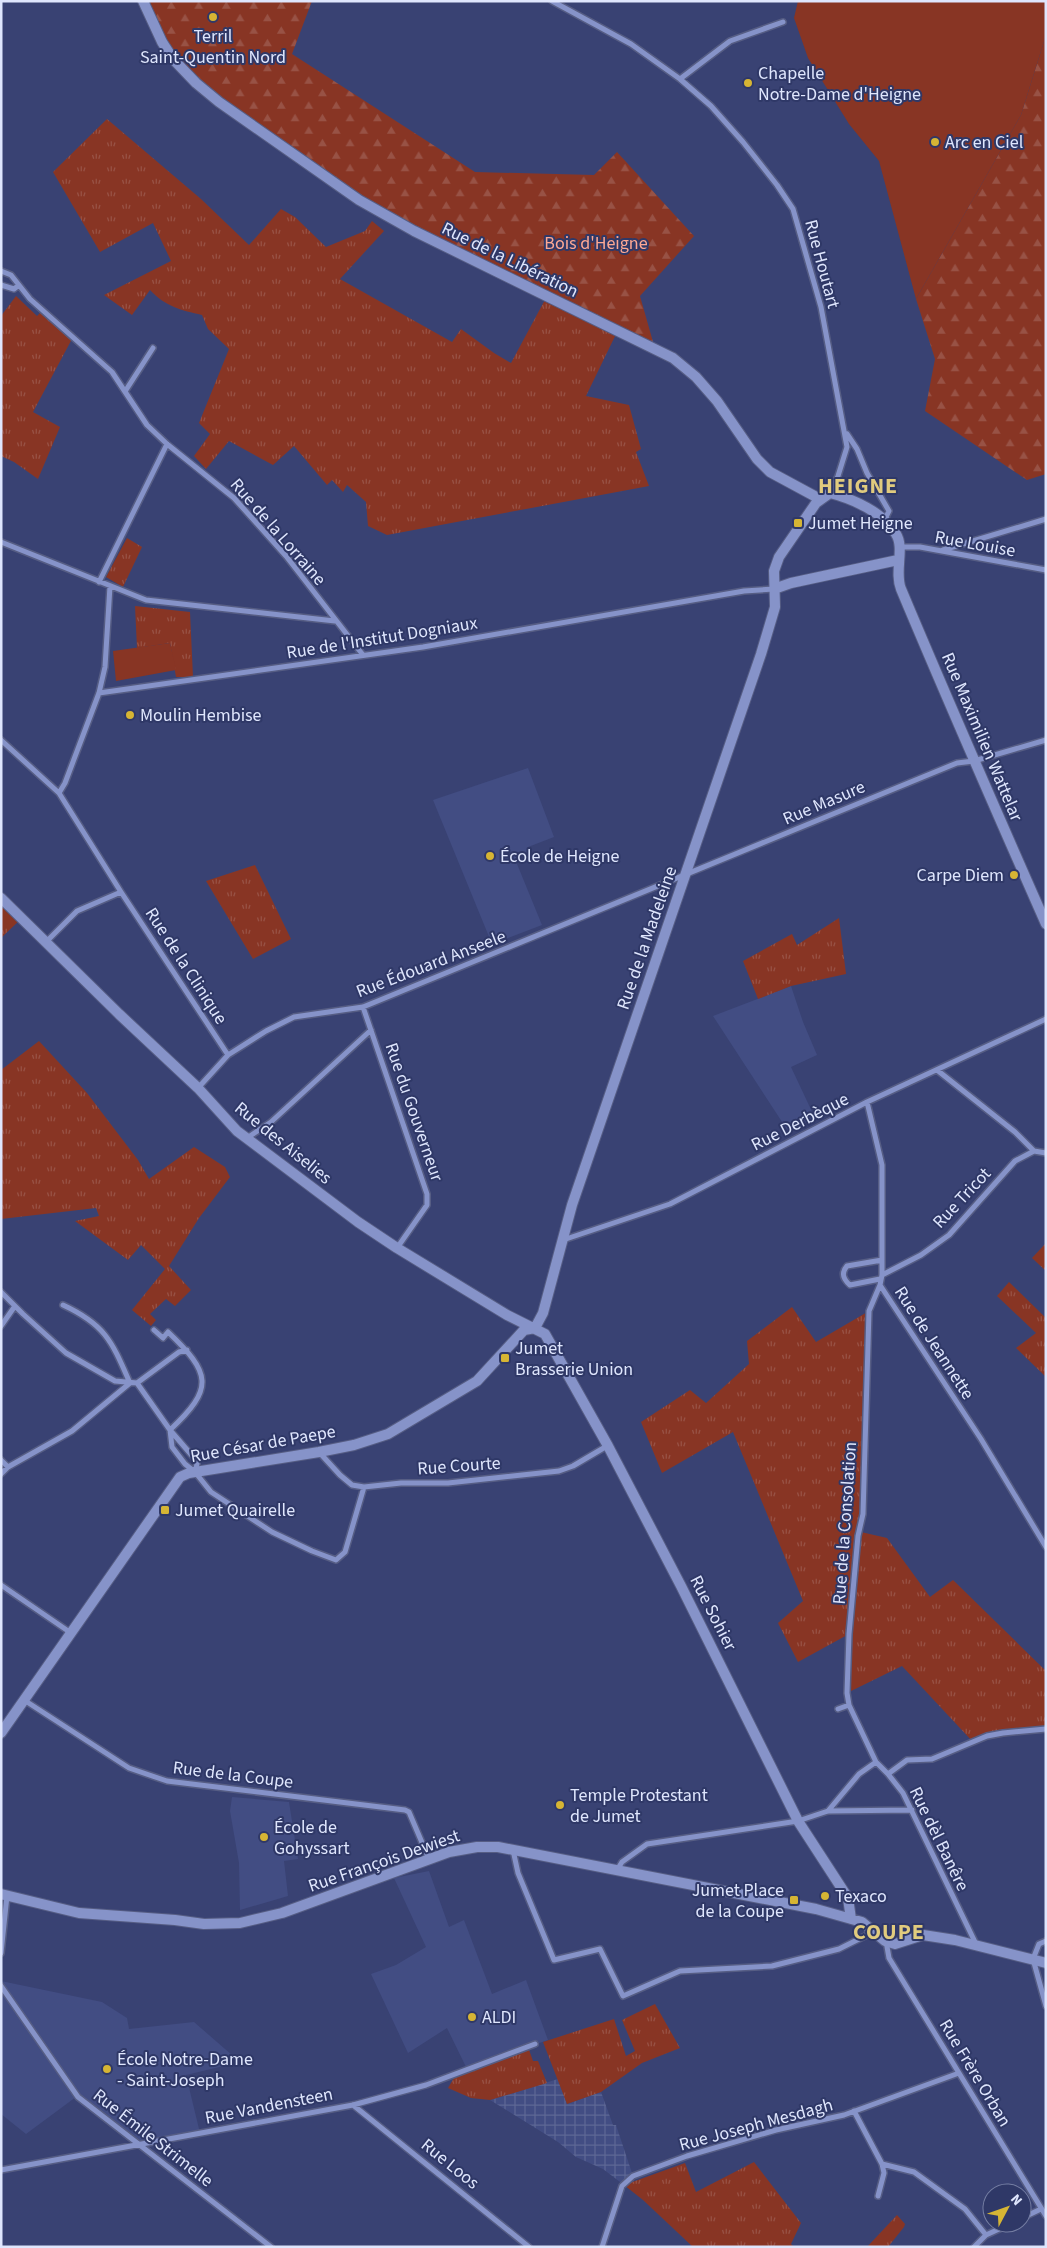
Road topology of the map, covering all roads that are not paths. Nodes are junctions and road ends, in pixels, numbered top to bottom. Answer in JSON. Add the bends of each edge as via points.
{"nodes":[{"id":1,"x":143,"y":1,"type":"edge"},
{"id":2,"x":552,"y":1,"type":"edge"},
{"id":3,"x":783,"y":22,"type":"dead end"},
{"id":4,"x":680,"y":79,"type":"junction"},
{"id":5,"x":1,"y":271,"type":"edge"},
{"id":6,"x":1,"y":284,"type":"edge"},
{"id":7,"x":19,"y":285,"type":"junction"},
{"id":8,"x":153,"y":348,"type":"dead end"},
{"id":9,"x":126,"y":390,"type":"junction"},
{"id":10,"x":845,"y":431,"type":"junction"},
{"id":11,"x":167,"y":444,"type":"junction"},
{"id":12,"x":830,"y":493,"type":"junction"},
{"id":13,"x":820,"y":499,"type":"junction"},
{"id":14,"x":1046,"y":519,"type":"edge"},
{"id":15,"x":885,"y":520,"type":"junction"},
{"id":16,"x":1,"y":542,"type":"edge"},
{"id":17,"x":900,"y":547,"type":"junction"},
{"id":18,"x":941,"y":551,"type":"junction"},
{"id":19,"x":779,"y":557,"type":"junction"},
{"id":20,"x":898,"y":560,"type":"junction"},
{"id":21,"x":1046,"y":570,"type":"edge"},
{"id":22,"x":99,"y":582,"type":"junction"},
{"id":23,"x":790,"y":583,"type":"junction"},
{"id":24,"x":110,"y":586,"type":"junction"},
{"id":25,"x":774,"y":588,"type":"junction"},
{"id":26,"x":335,"y":620,"type":"junction"},
{"id":27,"x":362,"y":656,"type":"junction"},
{"id":28,"x":99,"y":693,"type":"junction"},
{"id":29,"x":1,"y":740,"type":"edge"},
{"id":30,"x":1046,"y":740,"type":"edge"},
{"id":31,"x":974,"y":761,"type":"junction"},
{"id":32,"x":59,"y":793,"type":"junction"},
{"id":33,"x":686,"y":875,"type":"junction"},
{"id":34,"x":121,"y":892,"type":"junction"},
{"id":35,"x":1,"y":898,"type":"edge"},
{"id":36,"x":1046,"y":924,"type":"edge"},
{"id":37,"x":46,"y":942,"type":"junction"},
{"id":38,"x":363,"y":1008,"type":"junction"},
{"id":39,"x":1046,"y":1019,"type":"edge"},
{"id":40,"x":371,"y":1030,"type":"junction"},
{"id":41,"x":228,"y":1055,"type":"junction"},
{"id":42,"x":937,"y":1070,"type":"junction"},
{"id":43,"x":198,"y":1088,"type":"junction"},
{"id":44,"x":867,"y":1102,"type":"junction"},
{"id":45,"x":247,"y":1138,"type":"junction"},
{"id":46,"x":1034,"y":1151,"type":"junction"},
{"id":47,"x":1046,"y":1153,"type":"edge"},
{"id":48,"x":563,"y":1240,"type":"junction"},
{"id":49,"x":397,"y":1248,"type":"junction"},
{"id":50,"x":882,"y":1260,"type":"junction"},
{"id":51,"x":880,"y":1280,"type":"junction"},
{"id":52,"x":1,"y":1292,"type":"edge"},
{"id":53,"x":63,"y":1305,"type":"dead end"},
{"id":54,"x":14,"y":1306,"type":"junction"},
{"id":55,"x":1,"y":1326,"type":"edge"},
{"id":56,"x":536,"y":1328,"type":"junction"},
{"id":57,"x":154,"y":1330,"type":"dead end"},
{"id":58,"x":187,"y":1350,"type":"junction"},
{"id":59,"x":130,"y":1383,"type":"junction"},
{"id":60,"x":137,"y":1383,"type":"junction"},
{"id":61,"x":170,"y":1430,"type":"junction"},
{"id":62,"x":608,"y":1446,"type":"junction"},
{"id":63,"x":319,"y":1452,"type":"junction"},
{"id":64,"x":1,"y":1460,"type":"edge"},
{"id":65,"x":8,"y":1467,"type":"junction"},
{"id":66,"x":195,"y":1472,"type":"junction"},
{"id":67,"x":1,"y":1474,"type":"edge"},
{"id":68,"x":364,"y":1487,"type":"junction"},
{"id":69,"x":1046,"y":1547,"type":"edge"},
{"id":70,"x":1,"y":1585,"type":"edge"},
{"id":71,"x":70,"y":1633,"type":"junction"},
{"id":72,"x":24,"y":1700,"type":"junction"},
{"id":73,"x":849,"y":1705,"type":"junction"},
{"id":74,"x":838,"y":1709,"type":"dead end"},
{"id":75,"x":1046,"y":1729,"type":"edge"},
{"id":76,"x":1,"y":1733,"type":"edge"},
{"id":77,"x":876,"y":1762,"type":"junction"},
{"id":78,"x":888,"y":1774,"type":"junction"},
{"id":79,"x":912,"y":1810,"type":"junction"},
{"id":80,"x":828,"y":1811,"type":"junction"},
{"id":81,"x":798,"y":1821,"type":"junction"},
{"id":82,"x":513,"y":1849,"type":"junction"},
{"id":83,"x":429,"y":1860,"type":"junction"},
{"id":84,"x":617,"y":1870,"type":"junction"},
{"id":85,"x":4,"y":1895,"type":"edge"},
{"id":86,"x":851,"y":1919,"type":"junction"},
{"id":87,"x":875,"y":1931,"type":"junction"},
{"id":88,"x":886,"y":1941,"type":"junction"},
{"id":89,"x":1046,"y":1941,"type":"edge"},
{"id":90,"x":978,"y":1946,"type":"junction"},
{"id":91,"x":1,"y":1953,"type":"edge"},
{"id":92,"x":1033,"y":1959,"type":"junction"},
{"id":93,"x":1046,"y":1963,"type":"edge"},
{"id":94,"x":1,"y":1986,"type":"edge"},
{"id":95,"x":1046,"y":2006,"type":"edge"},
{"id":96,"x":535,"y":2044,"type":"dead end"},
{"id":97,"x":960,"y":2073,"type":"junction"},
{"id":98,"x":353,"y":2105,"type":"junction"},
{"id":99,"x":854,"y":2111,"type":"junction"},
{"id":100,"x":138,"y":2145,"type":"junction"},
{"id":101,"x":882,"y":2164,"type":"junction"},
{"id":102,"x":1,"y":2170,"type":"edge"},
{"id":103,"x":878,"y":2196,"type":"dead end"},
{"id":104,"x":1041,"y":2209,"type":"junction"},
{"id":105,"x":1032,"y":2213,"type":"edge"},
{"id":106,"x":1046,"y":2216,"type":"edge"},
{"id":107,"x":990,"y":2233,"type":"edge"},
{"id":108,"x":986,"y":2235,"type":"junction"},
{"id":109,"x":271,"y":2247,"type":"edge"},
{"id":110,"x":529,"y":2247,"type":"edge"},
{"id":111,"x":602,"y":2247,"type":"edge"},
{"id":112,"x":974,"y":2247,"type":"edge"}],
"edges":[{"from":1,"to":13,"type":"street","name":"Rue de la Libération","via":[[153,26],[173,59],[219,102],[374,209],[673,358],[718,401],[756,460],[770,472]]},
{"from":2,"to":4,"type":"street","name":"Rue Houtart","via":[[631,44]]},
{"from":3,"to":4,"type":"street","via":[[730,42]]},
{"from":4,"to":10,"type":"street","name":"Rue Houtart","via":[[743,142],[794,209],[821,307]]},
{"from":5,"to":7,"type":"street","name":"Rue de la Lorraine","via":[[11,275]]},
{"from":6,"to":7,"type":"street","via":[[14,289]]},
{"from":7,"to":9,"type":"street","name":"Rue de la Lorraine","via":[[30,299],[112,372]]},
{"from":8,"to":9,"type":"street"},
{"from":9,"to":11,"type":"street","name":"Rue de la Lorraine","via":[[147,425]]},
{"from":10,"to":12,"type":"street","name":"Rue Houtart","via":[[847,447]]},
{"from":10,"to":15,"type":"street","via":[[889,510]]},
{"from":11,"to":22,"type":"street"},
{"from":11,"to":26,"type":"street","name":"Rue de la Lorraine","via":[[231,495],[286,556]]},
{"from":12,"to":13,"type":"street"},
{"from":12,"to":15,"type":"street","via":[[842,496]]},
{"from":13,"to":19,"type":"street","name":"Rue de la Madeleine"},
{"from":14,"to":18,"type":"street"},
{"from":15,"to":17,"type":"street","via":[[897,535]]},
{"from":16,"to":22,"type":"street"},
{"from":17,"to":18,"type":"street","name":"Rue Louise"},
{"from":17,"to":20,"type":"street","name":"Rue Maximilien Wattelar"},
{"from":18,"to":21,"type":"street","name":"Rue Louise"},
{"from":19,"to":23,"type":"street","via":[[778,569]]},
{"from":19,"to":25,"type":"street","name":"Rue de la Madeleine","via":[[774,571]]},
{"from":20,"to":23,"type":"street"},
{"from":20,"to":31,"type":"street","name":"Rue Maximilien Wattelar","via":[[898,583]]},
{"from":22,"to":24,"type":"street"},
{"from":23,"to":25,"type":"street"},
{"from":24,"to":26,"type":"street","via":[[146,600]]},
{"from":24,"to":28,"type":"street","via":[[105,667]]},
{"from":25,"to":27,"type":"street","name":"Rue de l'Institut Dogniaux"},
{"from":25,"to":33,"type":"street","name":"Rue de la Madeleine","via":[[775,607],[761,654]]},
{"from":26,"to":27,"type":"street","name":"Rue de la Lorraine"},
{"from":27,"to":28,"type":"street","name":"Rue de l'Institut Dogniaux"},
{"from":28,"to":32,"type":"street"},
{"from":29,"to":32,"type":"street","name":"Rue de la Clinique"},
{"from":30,"to":31,"type":"street","name":"Rue Masure"},
{"from":31,"to":33,"type":"street","name":"Rue Masure","via":[[958,763]]},
{"from":31,"to":36,"type":"street","name":"Rue Maximilien Wattelar"},
{"from":32,"to":34,"type":"street","name":"Rue de la Clinique"},
{"from":33,"to":38,"type":"street","name":"Rue Édouard Anseele"},
{"from":33,"to":48,"type":"street","name":"Rue de la Madeleine","via":[[572,1205]]},
{"from":34,"to":37,"type":"street","via":[[77,910]]},
{"from":34,"to":41,"type":"street","name":"Rue de la Clinique"},
{"from":35,"to":37,"type":"street","name":"Rue des Aiselies"},
{"from":37,"to":43,"type":"street","name":"Rue des Aiselies"},
{"from":38,"to":40,"type":"street","name":"Rue du Gouverneur"},
{"from":38,"to":41,"type":"street","name":"Rue Édouard Anseele","via":[[294,1017]]},
{"from":39,"to":42,"type":"street","name":"Rue Derbèque"},
{"from":40,"to":45,"type":"street","via":[[271,1122]]},
{"from":40,"to":49,"type":"street","name":"Rue du Gouverneur","via":[[427,1194],[427,1205]]},
{"from":41,"to":43,"type":"street","name":"Rue Édouard Anseele"},
{"from":42,"to":44,"type":"street","name":"Rue Derbèque"},
{"from":42,"to":46,"type":"street"},
{"from":43,"to":45,"type":"street","name":"Rue des Aiselies"},
{"from":44,"to":48,"type":"street","name":"Rue Derbèque","via":[[670,1204]]},
{"from":44,"to":50,"type":"street","name":"Rue de Jeannette","via":[[882,1165]]},
{"from":45,"to":49,"type":"street","name":"Rue des Aiselies"},
{"from":46,"to":47,"type":"street"},
{"from":46,"to":51,"type":"street","name":"Rue Tricot","via":[[1015,1161],[949,1235]]},
{"from":48,"to":56,"type":"street","name":"Rue de la Madeleine"},
{"from":49,"to":56,"type":"street","name":"Rue des Aiselies","via":[[507,1315]]},
{"from":50,"to":51,"type":"street","name":"Rue de Jeannette"},
{"from":50,"to":51,"type":"street","name":"Rue Tricot","via":[[847,1266],[843,1270],[850,1285]]},
{"from":51,"to":69,"type":"street","name":"Rue de Jeannette"},
{"from":51,"to":73,"type":"street","name":"Rue de la Consolation","via":[[869,1311],[864,1514],[858,1536],[849,1634]]},
{"from":52,"to":54,"type":"street"},
{"from":53,"to":59,"type":"street","via":[[105,1332]]},
{"from":54,"to":55,"type":"street"},
{"from":54,"to":59,"type":"street","via":[[66,1352],[115,1381]]},
{"from":56,"to":62,"type":"street","name":"Rue Sohier","via":[[545,1334],[554,1348]]},
{"from":56,"to":63,"type":"street","name":"Rue César de Paepe","via":[[524,1330],[477,1380],[408,1424],[372,1439]]},
{"from":57,"to":58,"type":"street","via":[[163,1338],[168,1332]]},
{"from":58,"to":60,"type":"street","via":[[179,1352]]},
{"from":58,"to":61,"type":"street","via":[[202,1377],[203,1386],[198,1399]]},
{"from":59,"to":60,"type":"street"},
{"from":59,"to":65,"type":"street","via":[[72,1431]]},
{"from":60,"to":61,"type":"street"},
{"from":61,"to":66,"type":"street","via":[[172,1447]]},
{"from":61,"to":66,"type":"street","via":[[198,1464]]},
{"from":62,"to":68,"type":"street","name":"Rue Courte","via":[[559,1471],[448,1483]]},
{"from":62,"to":81,"type":"street","name":"Rue Sohier","via":[[743,1706]]},
{"from":63,"to":66,"type":"street","name":"Rue César de Paepe"},
{"from":63,"to":68,"type":"street","via":[[352,1485]]},
{"from":64,"to":65,"type":"street"},
{"from":65,"to":67,"type":"street"},
{"from":66,"to":68,"type":"street","via":[[211,1492],[252,1520],[336,1560],[345,1552]]},
{"from":66,"to":71,"type":"street","name":"Rue César de Paepe","via":[[184,1474],[174,1483]]},
{"from":70,"to":71,"type":"street"},
{"from":71,"to":72,"type":"street","name":"Rue César de Paepe"},
{"from":72,"to":76,"type":"street","name":"Rue César de Paepe"},
{"from":72,"to":83,"type":"street","name":"Rue de la Coupe","via":[[129,1768],[167,1781],[405,1810],[409,1812]]},
{"from":73,"to":74,"type":"street"},
{"from":73,"to":77,"type":"street","name":"Rue dèl Banêre"},
{"from":75,"to":78,"type":"street","via":[[987,1736],[932,1759],[907,1760]]},
{"from":77,"to":78,"type":"street","name":"Rue dèl Banêre"},
{"from":77,"to":80,"type":"street","via":[[859,1774]]},
{"from":78,"to":79,"type":"street","name":"Rue dèl Banêre"},
{"from":79,"to":80,"type":"street"},
{"from":79,"to":90,"type":"street","name":"Rue dèl Banêre","via":[[974,1944]]},
{"from":80,"to":81,"type":"street"},
{"from":81,"to":84,"type":"street","via":[[647,1844],[622,1862]]},
{"from":81,"to":86,"type":"street","name":"Rue Sohier","via":[[848,1898]]},
{"from":82,"to":83,"type":"street","name":"Rue François Dewiest","via":[[477,1847]]},
{"from":82,"to":84,"type":"street","name":"Rue François Dewiest"},
{"from":82,"to":87,"type":"street","via":[[518,1873],[554,1960],[600,1949],[623,1996],[680,1971],[772,1966],[839,1949]]},
{"from":83,"to":85,"type":"street","name":"Rue François Dewiest","via":[[282,1913],[240,1923],[204,1924],[79,1913]]},
{"from":84,"to":86,"type":"street","name":"Rue François Dewiest","via":[[816,1909]]},
{"from":85,"to":91,"type":"street"},
{"from":86,"to":87,"type":"street","name":"Rue François Dewiest"},
{"from":87,"to":88,"type":"street","name":"Rue François Dewiest"},
{"from":88,"to":90,"type":"street","via":[[894,1944],[923,1935]]},
{"from":88,"to":97,"type":"street","name":"Rue Frère Orban","via":[[889,1958]]},
{"from":89,"to":92,"type":"street","via":[[1039,1944]]},
{"from":90,"to":92,"type":"street"},
{"from":92,"to":93,"type":"street"},
{"from":92,"to":95,"type":"street"},
{"from":94,"to":100,"type":"street","name":"Rue Émile Strimelle","via":[[78,2097]]},
{"from":96,"to":98,"type":"street","name":"Rue Vandensteen","via":[[426,2084]]},
{"from":97,"to":99,"type":"street","name":"Rue Joseph Mesdagh"},
{"from":97,"to":104,"type":"street","name":"Rue Frère Orban"},
{"from":98,"to":100,"type":"street","name":"Rue Vandensteen"},
{"from":98,"to":110,"type":"street","name":"Rue Loos"},
{"from":99,"to":101,"type":"street"},
{"from":99,"to":111,"type":"street","name":"Rue Joseph Mesdagh","via":[[687,2156],[633,2176],[622,2186]]},
{"from":100,"to":102,"type":"street","name":"Rue Vandensteen"},
{"from":100,"to":109,"type":"street","name":"Rue Émile Strimelle"},
{"from":101,"to":103,"type":"street","via":[[884,2173]]},
{"from":101,"to":108,"type":"street","via":[[914,2172],[965,2209]]},
{"from":104,"to":105,"type":"street"},
{"from":104,"to":106,"type":"street","name":"Rue Frère Orban"},
{"from":107,"to":108,"type":"street"},
{"from":108,"to":112,"type":"street"}]}
